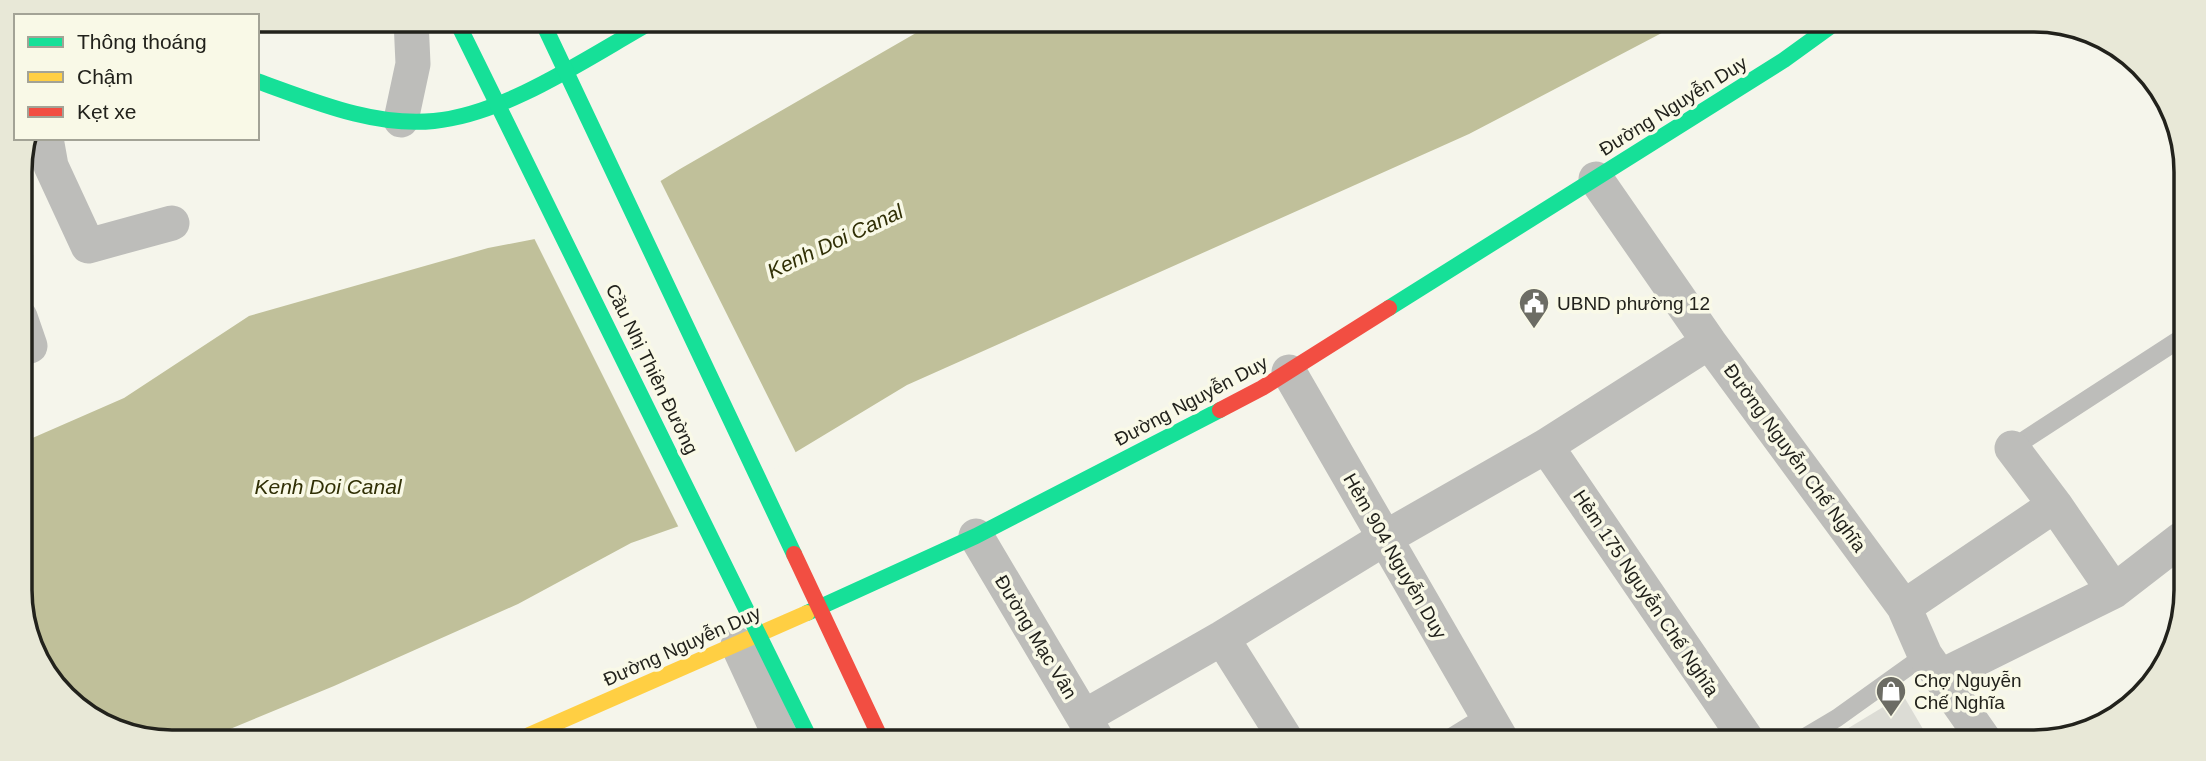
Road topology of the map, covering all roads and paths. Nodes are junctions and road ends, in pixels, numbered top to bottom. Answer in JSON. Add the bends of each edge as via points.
{"nodes":[{"id":1,"x":412,"y":32,"type":"edge"},
{"id":2,"x":462,"y":32,"type":"edge"},
{"id":3,"x":547,"y":32,"type":"edge"},
{"id":4,"x":633,"y":32,"type":"edge"},
{"id":5,"x":1823,"y":32,"type":"edge"},
{"id":6,"x":259,"y":81,"type":"edge"},
{"id":7,"x":401,"y":120,"type":"junction"},
{"id":8,"x":46,"y":140,"type":"edge"},
{"id":9,"x":1596,"y":179,"type":"junction"},
{"id":10,"x":172,"y":223,"type":"dead end"},
{"id":11,"x":1709,"y":342,"type":"junction"},
{"id":12,"x":2174,"y":343,"type":"edge"},
{"id":13,"x":1289,"y":372,"type":"junction"},
{"id":14,"x":1546,"y":446,"type":"junction"},
{"id":15,"x":2012,"y":448,"type":"joint"},
{"id":16,"x":2055,"y":505,"type":"junction"},
{"id":17,"x":976,"y":536,"type":"junction"},
{"id":18,"x":1385,"y":538,"type":"junction"},
{"id":19,"x":2174,"y":545,"type":"edge"},
{"id":20,"x":2113,"y":591,"type":"junction"},
{"id":21,"x":1904,"y":607,"type":"junction"},
{"id":22,"x":1222,"y":638,"type":"junction"},
{"id":23,"x":738,"y":645,"type":"junction"},
{"id":24,"x":1933,"y":666,"type":"junction"},
{"id":25,"x":1090,"y":727,"type":"edge"},
{"id":26,"x":1494,"y":727,"type":"edge"},
{"id":27,"x":1280,"y":729,"type":"edge"},
{"id":28,"x":1740,"y":729,"type":"edge"},
{"id":29,"x":1818,"y":729,"type":"edge"},
{"id":30,"x":1978,"y":729,"type":"edge"},
{"id":31,"x":541,"y":730,"type":"edge"},
{"id":32,"x":777,"y":730,"type":"edge"},
{"id":33,"x":805,"y":730,"type":"edge"},
{"id":34,"x":877,"y":730,"type":"edge"}],
"edges":[{"from":1,"to":7,"type":"street","via":[[413,64]]},
{"from":2,"to":33,"type":"main road","name":"Cầu Nhị Thiên Đường","bridge":true},
{"from":3,"to":34,"type":"main road","bridge":true},
{"from":4,"to":7,"type":"main road","via":[[517,95],[468,114],[435,121]]},
{"from":5,"to":9,"type":"main road","name":"Đường Nguyễn Duy"},
{"from":6,"to":7,"type":"main road","via":[[330,107]]},
{"from":8,"to":10,"type":"street","via":[[51,166],[88,246]]},
{"from":9,"to":11,"type":"street","name":"Đường Nguyễn Chế Nghĩa"},
{"from":9,"to":13,"type":"main road","name":"Đường Nguyễn Duy"},
{"from":11,"to":14,"type":"street"},
{"from":11,"to":21,"type":"street","name":"Đường Nguyễn Chế Nghĩa"},
{"from":12,"to":15,"type":"lane"},
{"from":13,"to":17,"type":"main road","name":"Đường Nguyễn Duy"},
{"from":13,"to":18,"type":"street","name":"Hẻm 904 Nguyễn Duy"},
{"from":14,"to":18,"type":"street"},
{"from":14,"to":28,"type":"street","name":"Hẻm 175 Nguyễn Chế Nghĩa"},
{"from":15,"to":16,"type":"street"},
{"from":16,"to":20,"type":"street"},
{"from":16,"to":21,"type":"street"},
{"from":17,"to":23,"type":"main road","name":"Đường Nguyễn Duy"},
{"from":17,"to":25,"type":"street","name":"Đường Mạc Vân"},
{"from":18,"to":22,"type":"street"},
{"from":18,"to":26,"type":"street","name":"Hẻm 904 Nguyễn Duy"},
{"from":19,"to":20,"type":"street"},
{"from":20,"to":24,"type":"street"},
{"from":21,"to":24,"type":"street","name":"Đường Nguyễn Chế Nghĩa"},
{"from":22,"to":25,"type":"street"},
{"from":22,"to":27,"type":"street"},
{"from":23,"to":31,"type":"main road","name":"Đường Nguyễn Duy"},
{"from":23,"to":32,"type":"street"},
{"from":24,"to":29,"type":"lane"},
{"from":24,"to":30,"type":"street","name":"Đường Nguyễn Chế Nghĩa"}]}
